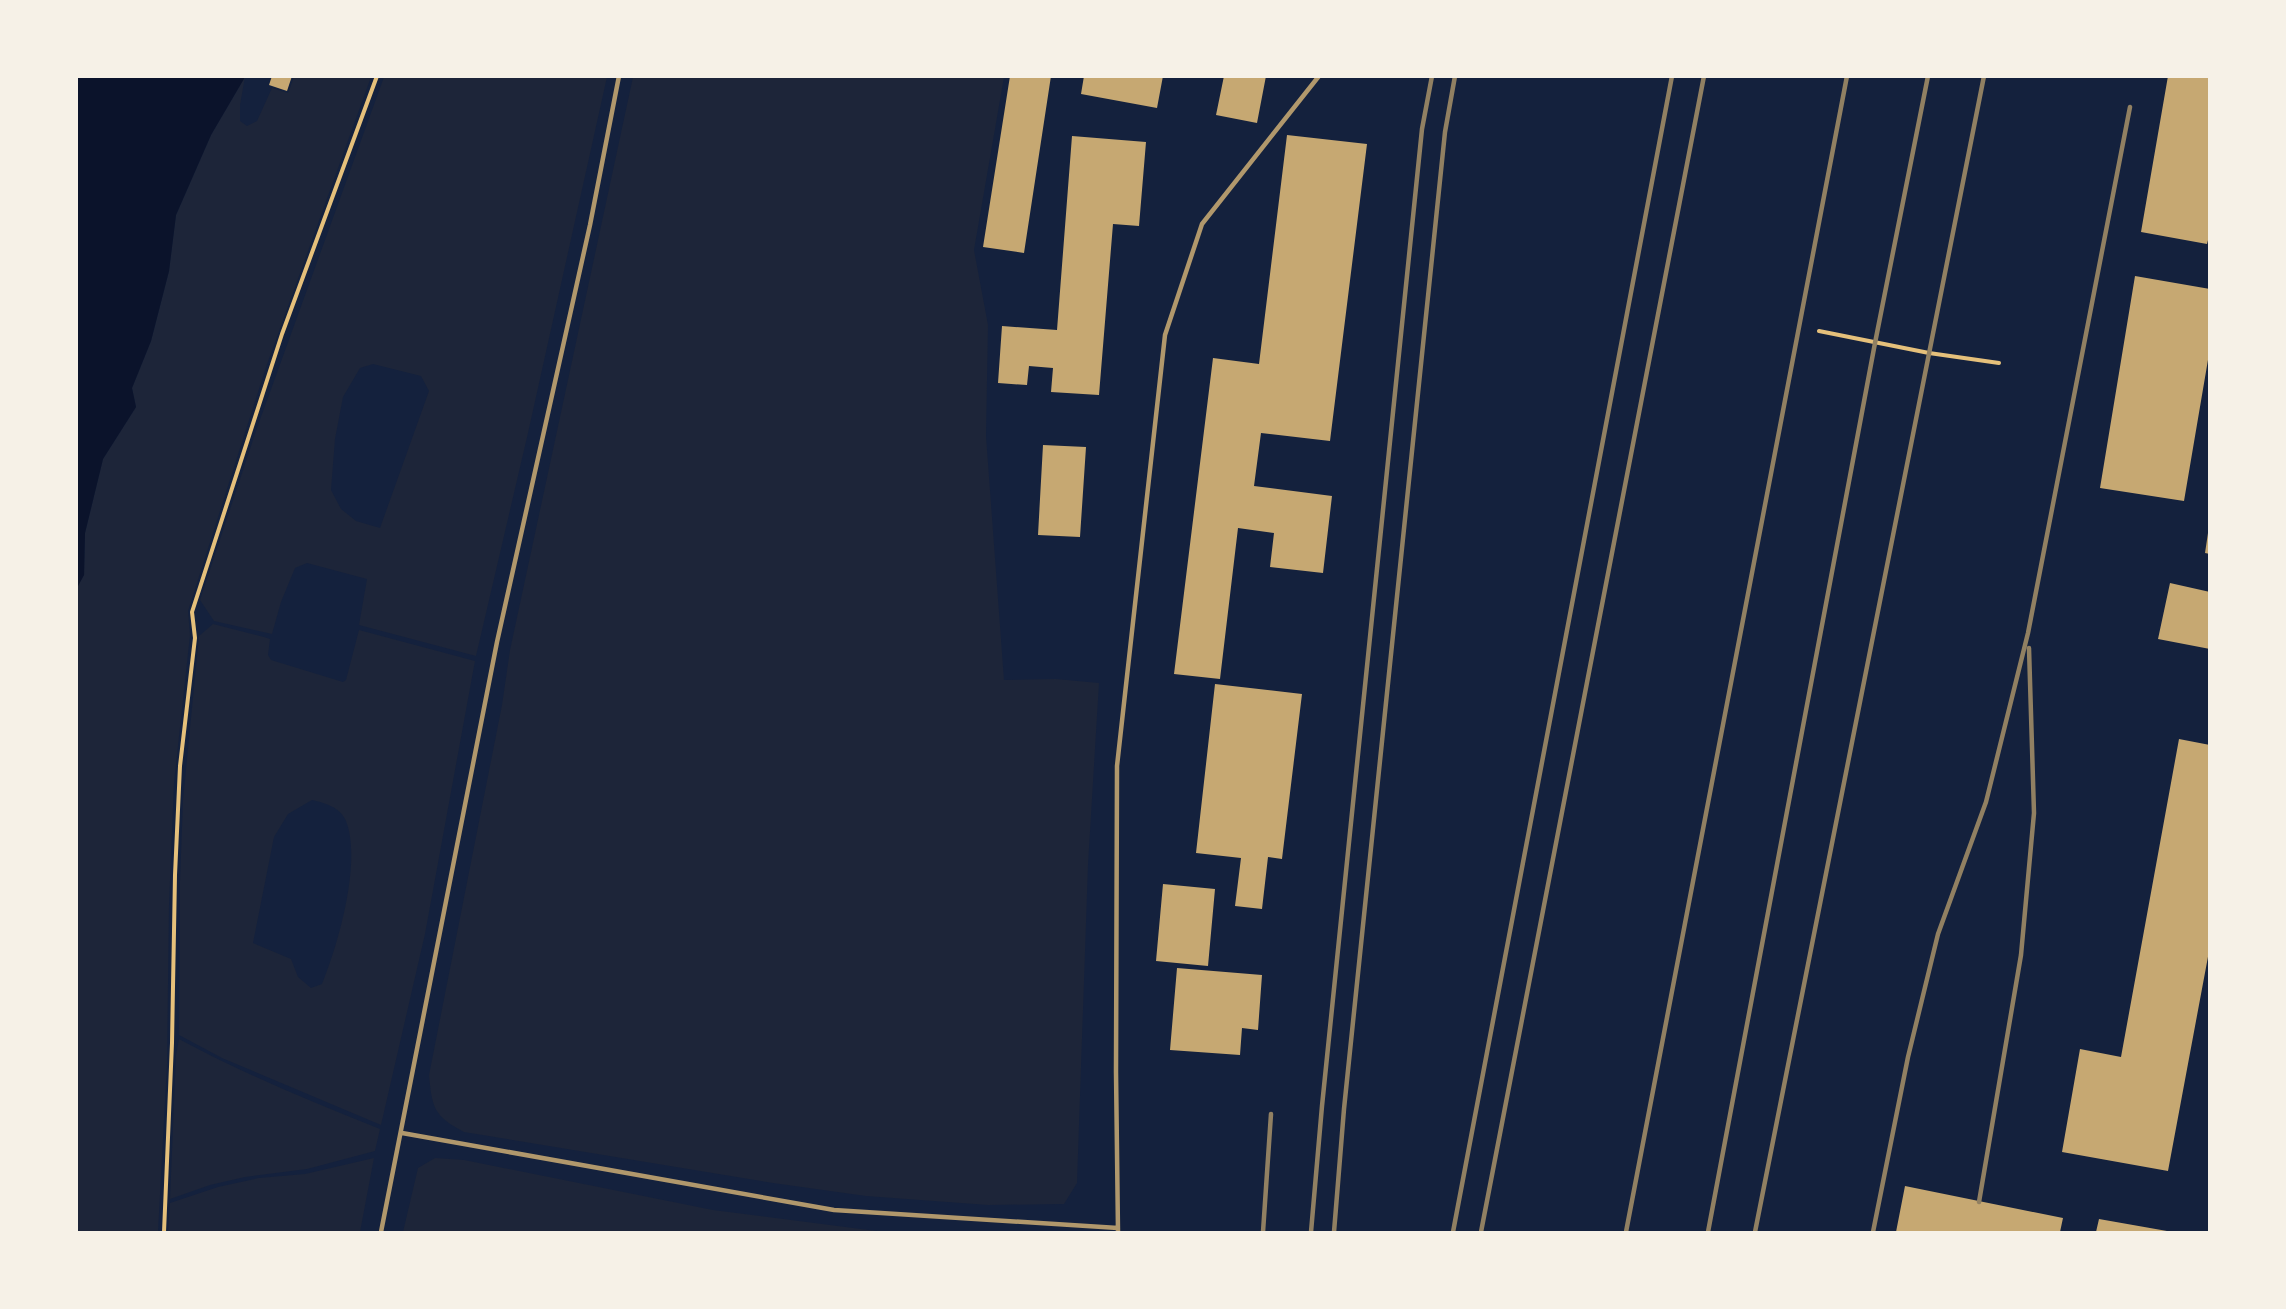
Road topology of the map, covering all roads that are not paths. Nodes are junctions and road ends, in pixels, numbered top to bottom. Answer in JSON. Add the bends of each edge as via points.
{"nodes":[{"id":1,"x":619,"y":76,"type":"edge"},
{"id":2,"x":1319,"y":76,"type":"edge"},
{"id":3,"x":402,"y":1133,"type":"junction"},
{"id":4,"x":1118,"y":1230,"type":"edge"},
{"id":5,"x":381,"y":1233,"type":"edge"}],
"edges":[{"from":1,"to":3,"type":"lane","via":[[590,225],[497,642]]},
{"from":2,"to":4,"type":"lane","via":[[1202,224],[1165,335],[1117,766]]},
{"from":3,"to":4,"type":"lane","via":[[834,1210]]},
{"from":3,"to":5,"type":"lane"}]}
